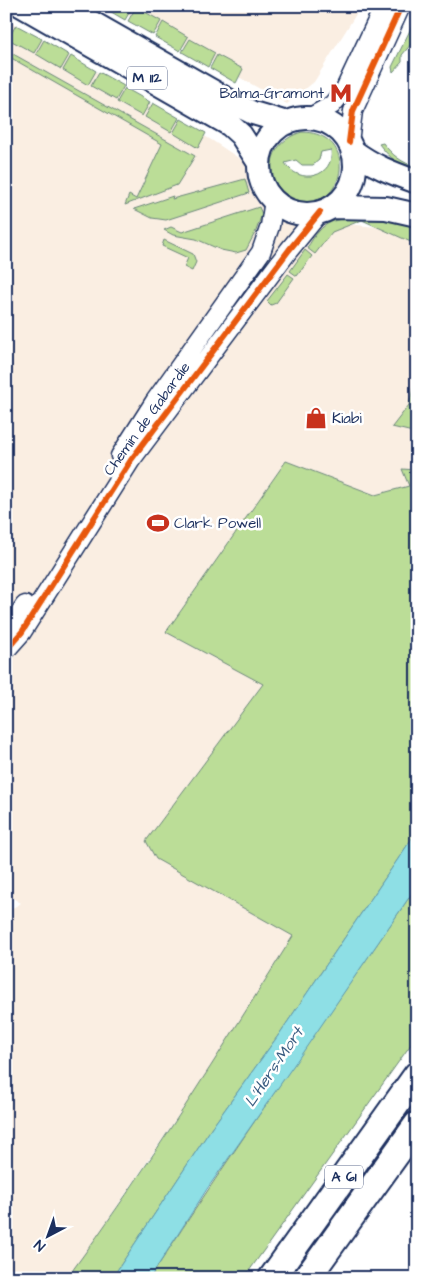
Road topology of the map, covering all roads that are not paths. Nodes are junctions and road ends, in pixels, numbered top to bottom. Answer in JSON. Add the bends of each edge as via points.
{"nodes":[{"id":1,"x":22,"y":6,"type":"edge"},
{"id":2,"x":63,"y":6,"type":"edge"},
{"id":3,"x":384,"y":6,"type":"edge"},
{"id":4,"x":401,"y":6,"type":"edge"},
{"id":5,"x":309,"y":118,"type":"junction"},
{"id":6,"x":287,"y":123,"type":"junction"},
{"id":7,"x":350,"y":146,"type":"junction"},
{"id":8,"x":259,"y":163,"type":"junction"},
{"id":9,"x":417,"y":182,"type":"edge"},
{"id":10,"x":274,"y":200,"type":"junction"},
{"id":11,"x":326,"y":209,"type":"junction"},
{"id":12,"x":417,"y":215,"type":"edge"},
{"id":13,"x":6,"y":632,"type":"edge"},
{"id":14,"x":6,"y":650,"type":"edge"},
{"id":15,"x":417,"y":1075,"type":"edge"},
{"id":16,"x":417,"y":1125,"type":"edge"},
{"id":17,"x":272,"y":1278,"type":"edge"},
{"id":18,"x":307,"y":1278,"type":"edge"}],
"edges":[{"from":1,"to":8,"type":"main road","number":"M 112","via":[[230,126],[240,134]]},
{"from":2,"to":6,"type":"main road","number":"M 112","via":[[237,105]]},
{"from":3,"to":5,"type":"street","via":[[345,89],[332,105]]},
{"from":4,"to":7,"type":"street","via":[[353,111]]},
{"from":5,"to":6,"type":"main road"},
{"from":5,"to":7,"type":"main road","via":[[326,122],[342,133]]},
{"from":6,"to":8,"type":"main road","via":[[268,138],[260,152]]},
{"from":7,"to":9,"type":"main road","via":[[379,168]]},
{"from":7,"to":11,"type":"main road","via":[[355,166],[352,182],[347,192]]},
{"from":8,"to":10,"type":"main road","via":[[264,188]]},
{"from":10,"to":11,"type":"main road","via":[[284,208],[301,213]]},
{"from":10,"to":13,"type":"street","name":"Chemin de Gabardie","via":[[270,226],[260,252],[155,401]]},
{"from":11,"to":12,"type":"main road","via":[[386,208]]},
{"from":11,"to":14,"type":"street","name":"Chemin de Gabardie","via":[[262,286],[131,460],[22,632]]},
{"from":15,"to":17,"type":"highway","number":"A 61"},
{"from":16,"to":18,"type":"highway","number":"A 61"}]}
